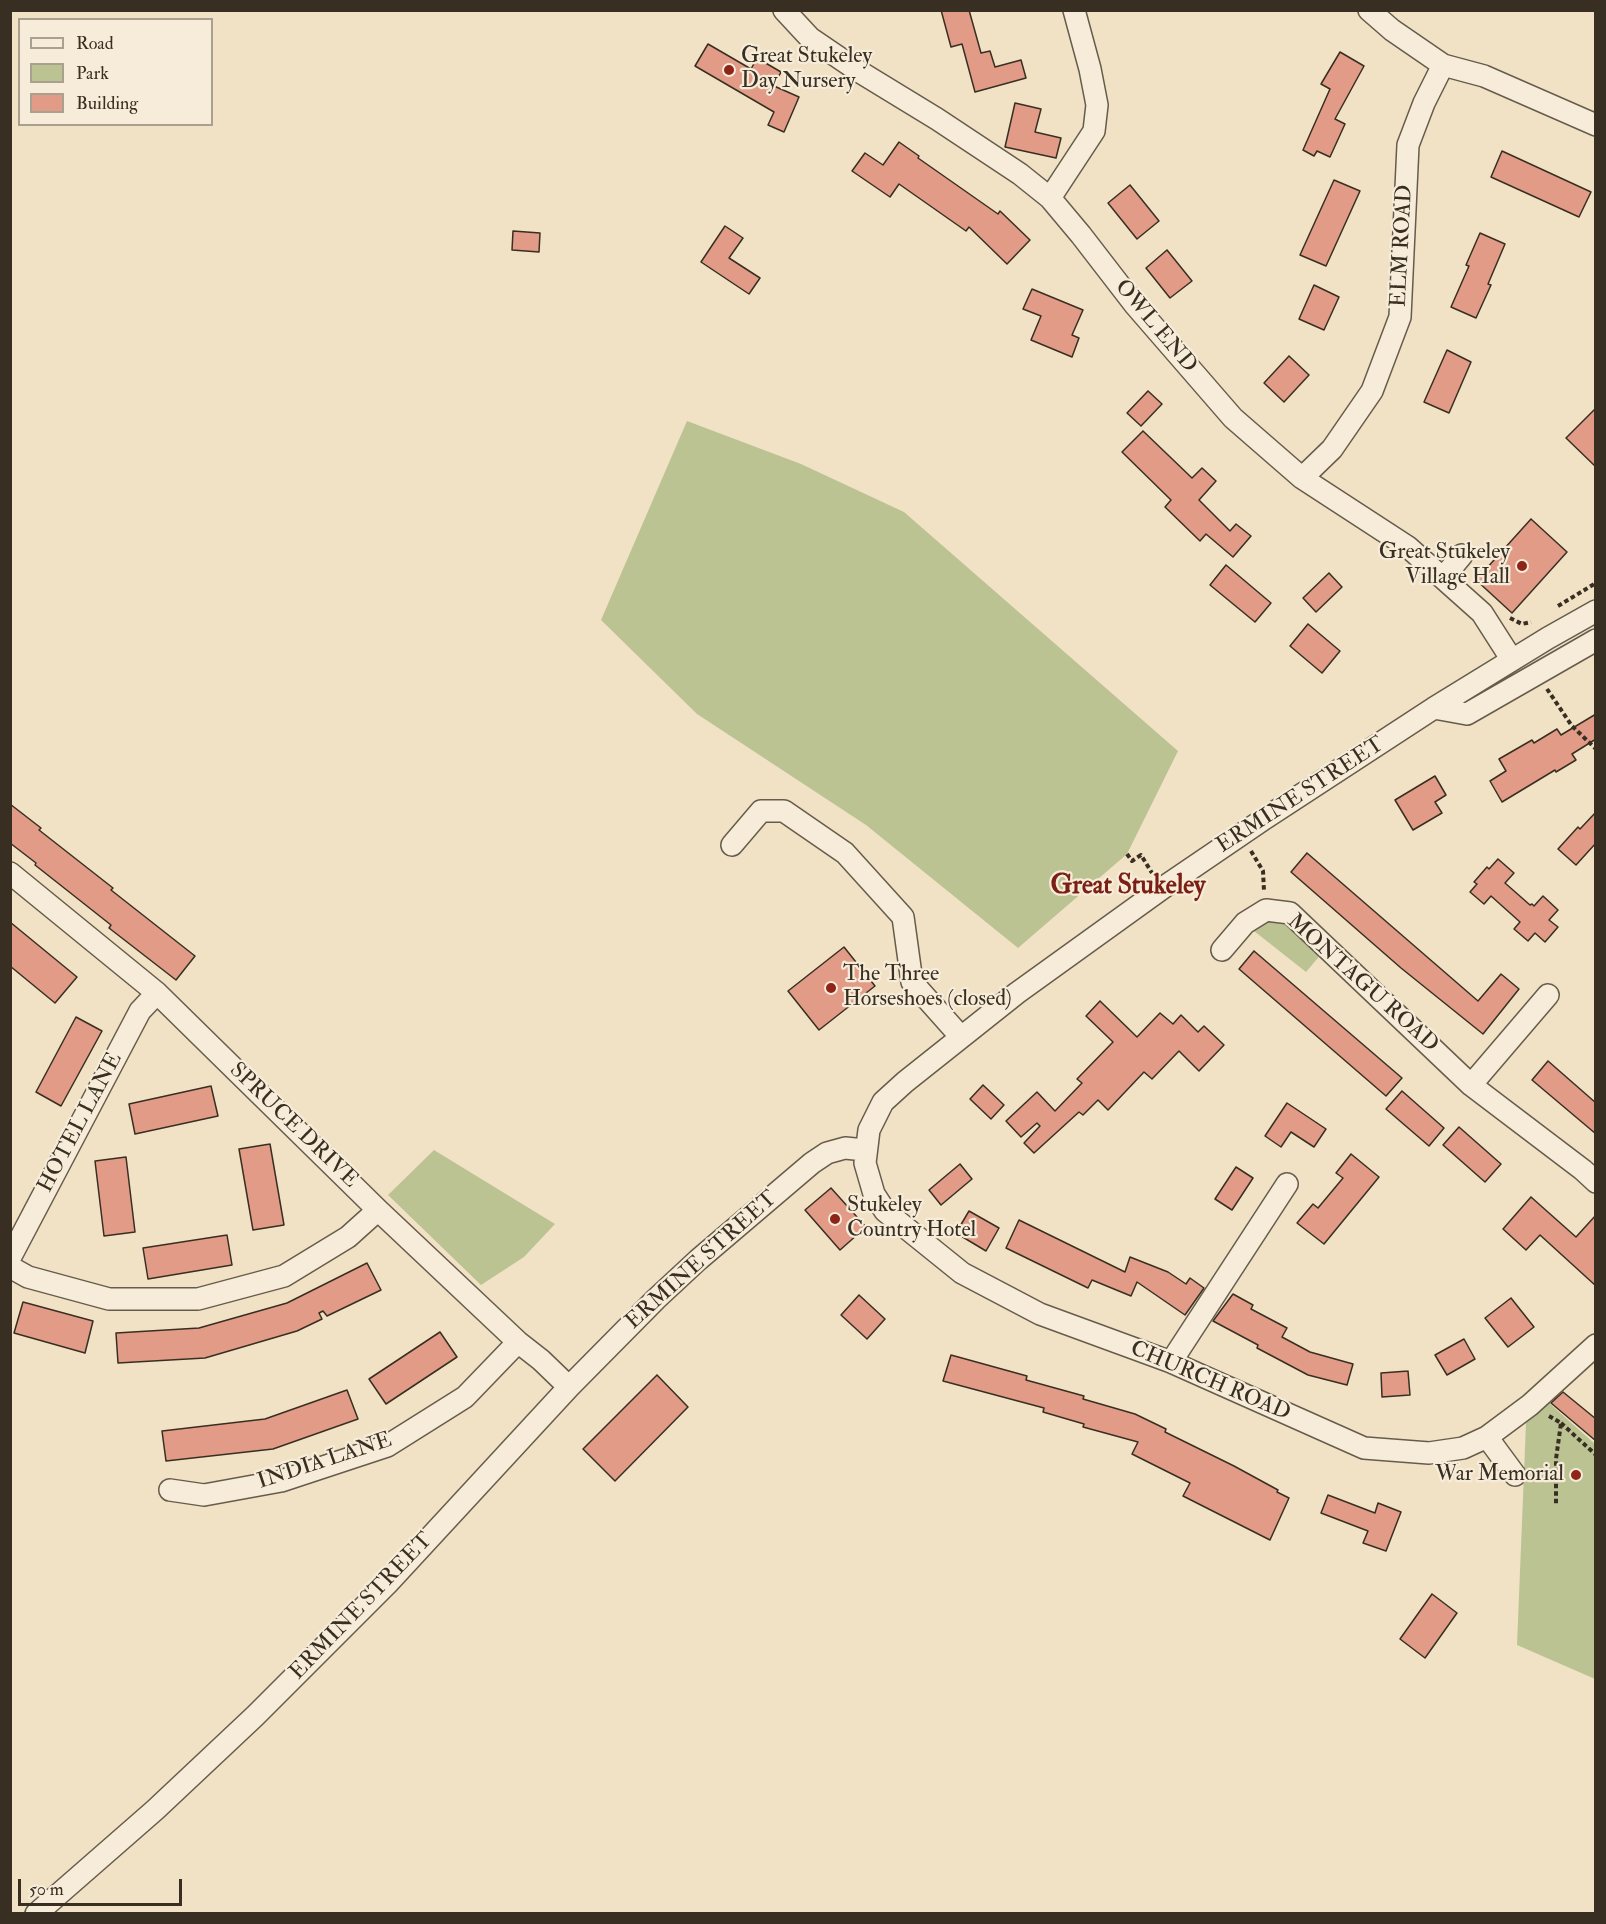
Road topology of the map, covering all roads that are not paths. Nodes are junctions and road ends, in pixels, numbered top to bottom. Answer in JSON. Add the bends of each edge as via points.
{"nodes":[{"id":1,"x":784,"y":10,"type":"edge"},
{"id":2,"x":1074,"y":10,"type":"edge"},
{"id":3,"x":1369,"y":10,"type":"edge"},
{"id":4,"x":1443,"y":64,"type":"junction"},
{"id":5,"x":1596,"y":125,"type":"edge"},
{"id":6,"x":1050,"y":198,"type":"junction"},
{"id":7,"x":1302,"y":478,"type":"junction"},
{"id":8,"x":1462,"y":555,"type":"dead end"},
{"id":9,"x":1443,"y":578,"type":"junction"},
{"id":10,"x":1596,"y":611,"type":"edge"},
{"id":11,"x":1596,"y":640,"type":"edge"},
{"id":12,"x":1512,"y":660,"type":"junction"},
{"id":13,"x":1434,"y":708,"type":"junction"},
{"id":14,"x":732,"y":846,"type":"dead end"},
{"id":15,"x":10,"y":873,"type":"edge"},
{"id":16,"x":1222,"y":950,"type":"dead end"},
{"id":17,"x":157,"y":993,"type":"junction"},
{"id":18,"x":1548,"y":995,"type":"dead end"},
{"id":19,"x":961,"y":1037,"type":"junction"},
{"id":20,"x":1471,"y":1084,"type":"junction"},
{"id":21,"x":865,"y":1150,"type":"junction"},
{"id":22,"x":1596,"y":1182,"type":"edge"},
{"id":23,"x":1287,"y":1184,"type":"dead end"},
{"id":24,"x":378,"y":1210,"type":"junction"},
{"id":25,"x":10,"y":1258,"type":"edge"},
{"id":26,"x":10,"y":1267,"type":"edge"},
{"id":27,"x":518,"y":1342,"type":"junction"},
{"id":28,"x":1596,"y":1344,"type":"edge"},
{"id":29,"x":1171,"y":1362,"type":"junction"},
{"id":30,"x":569,"y":1387,"type":"junction"},
{"id":31,"x":1487,"y":1437,"type":"junction"},
{"id":32,"x":1515,"y":1475,"type":"dead end"},
{"id":33,"x":170,"y":1490,"type":"dead end"},
{"id":34,"x":36,"y":1914,"type":"edge"}],
"edges":[{"from":1,"to":6,"type":"street","name":"OWL END","via":[[810,38],[1020,174]]},
{"from":2,"to":6,"type":"street","via":[[1097,105],[1094,131]]},
{"from":3,"to":4,"type":"street"},
{"from":4,"to":5,"type":"street","via":[[1484,76]]},
{"from":4,"to":7,"type":"street","name":"ELM ROAD","via":[[1408,144],[1400,317],[1372,391],[1332,449]]},
{"from":6,"to":7,"type":"street","name":"OWL END","via":[[1135,305],[1233,418]]},
{"from":7,"to":9,"type":"street","name":"OWL END","via":[[1408,547]]},
{"from":8,"to":9,"type":"street"},
{"from":9,"to":12,"type":"street","name":"OWL END","via":[[1482,613]]},
{"from":10,"to":12,"type":"street","name":"ERMINE STREET"},
{"from":11,"to":13,"type":"street","via":[[1467,714]]},
{"from":12,"to":13,"type":"street","name":"ERMINE STREET"},
{"from":13,"to":19,"type":"street","name":"ERMINE STREET","via":[[1167,885]]},
{"from":14,"to":19,"type":"street","via":[[761,811],[784,811],[845,854],[903,917],[912,982]]},
{"from":15,"to":17,"type":"street","name":"SPRUCE DRIVE"},
{"from":16,"to":20,"type":"street","name":"MONTAGU ROAD","via":[[1245,923],[1266,909],[1290,913]]},
{"from":17,"to":24,"type":"street","name":"SPRUCE DRIVE"},
{"from":17,"to":25,"type":"street","name":"HOTEL LANE","via":[[140,1011]]},
{"from":18,"to":20,"type":"street"},
{"from":19,"to":21,"type":"street","name":"ERMINE STREET","via":[[883,1102],[869,1130]]},
{"from":20,"to":22,"type":"street","name":"MONTAGU ROAD"},
{"from":21,"to":29,"type":"street","name":"CHURCH ROAD","via":[[874,1194],[885,1210],[962,1273],[1040,1314]]},
{"from":21,"to":30,"type":"street","name":"ERMINE STREET","via":[[845,1148],[812,1163],[698,1260]]},
{"from":23,"to":29,"type":"street"},
{"from":24,"to":26,"type":"street","via":[[348,1238],[284,1276],[198,1299],[109,1299],[28,1277]]},
{"from":24,"to":27,"type":"street","name":"SPRUCE DRIVE"},
{"from":27,"to":30,"type":"street","name":"SPRUCE DRIVE"},
{"from":27,"to":33,"type":"street","name":"INDIA LANE","via":[[465,1397],[387,1446],[281,1481],[204,1495]]},
{"from":28,"to":31,"type":"street","name":"CHURCH ROAD","via":[[1530,1405]]},
{"from":29,"to":31,"type":"street","name":"CHURCH ROAD","via":[[1364,1448],[1429,1453],[1463,1448]]},
{"from":30,"to":34,"type":"street","name":"ERMINE STREET","via":[[387,1584],[255,1716]]},
{"from":31,"to":32,"type":"street"}]}
